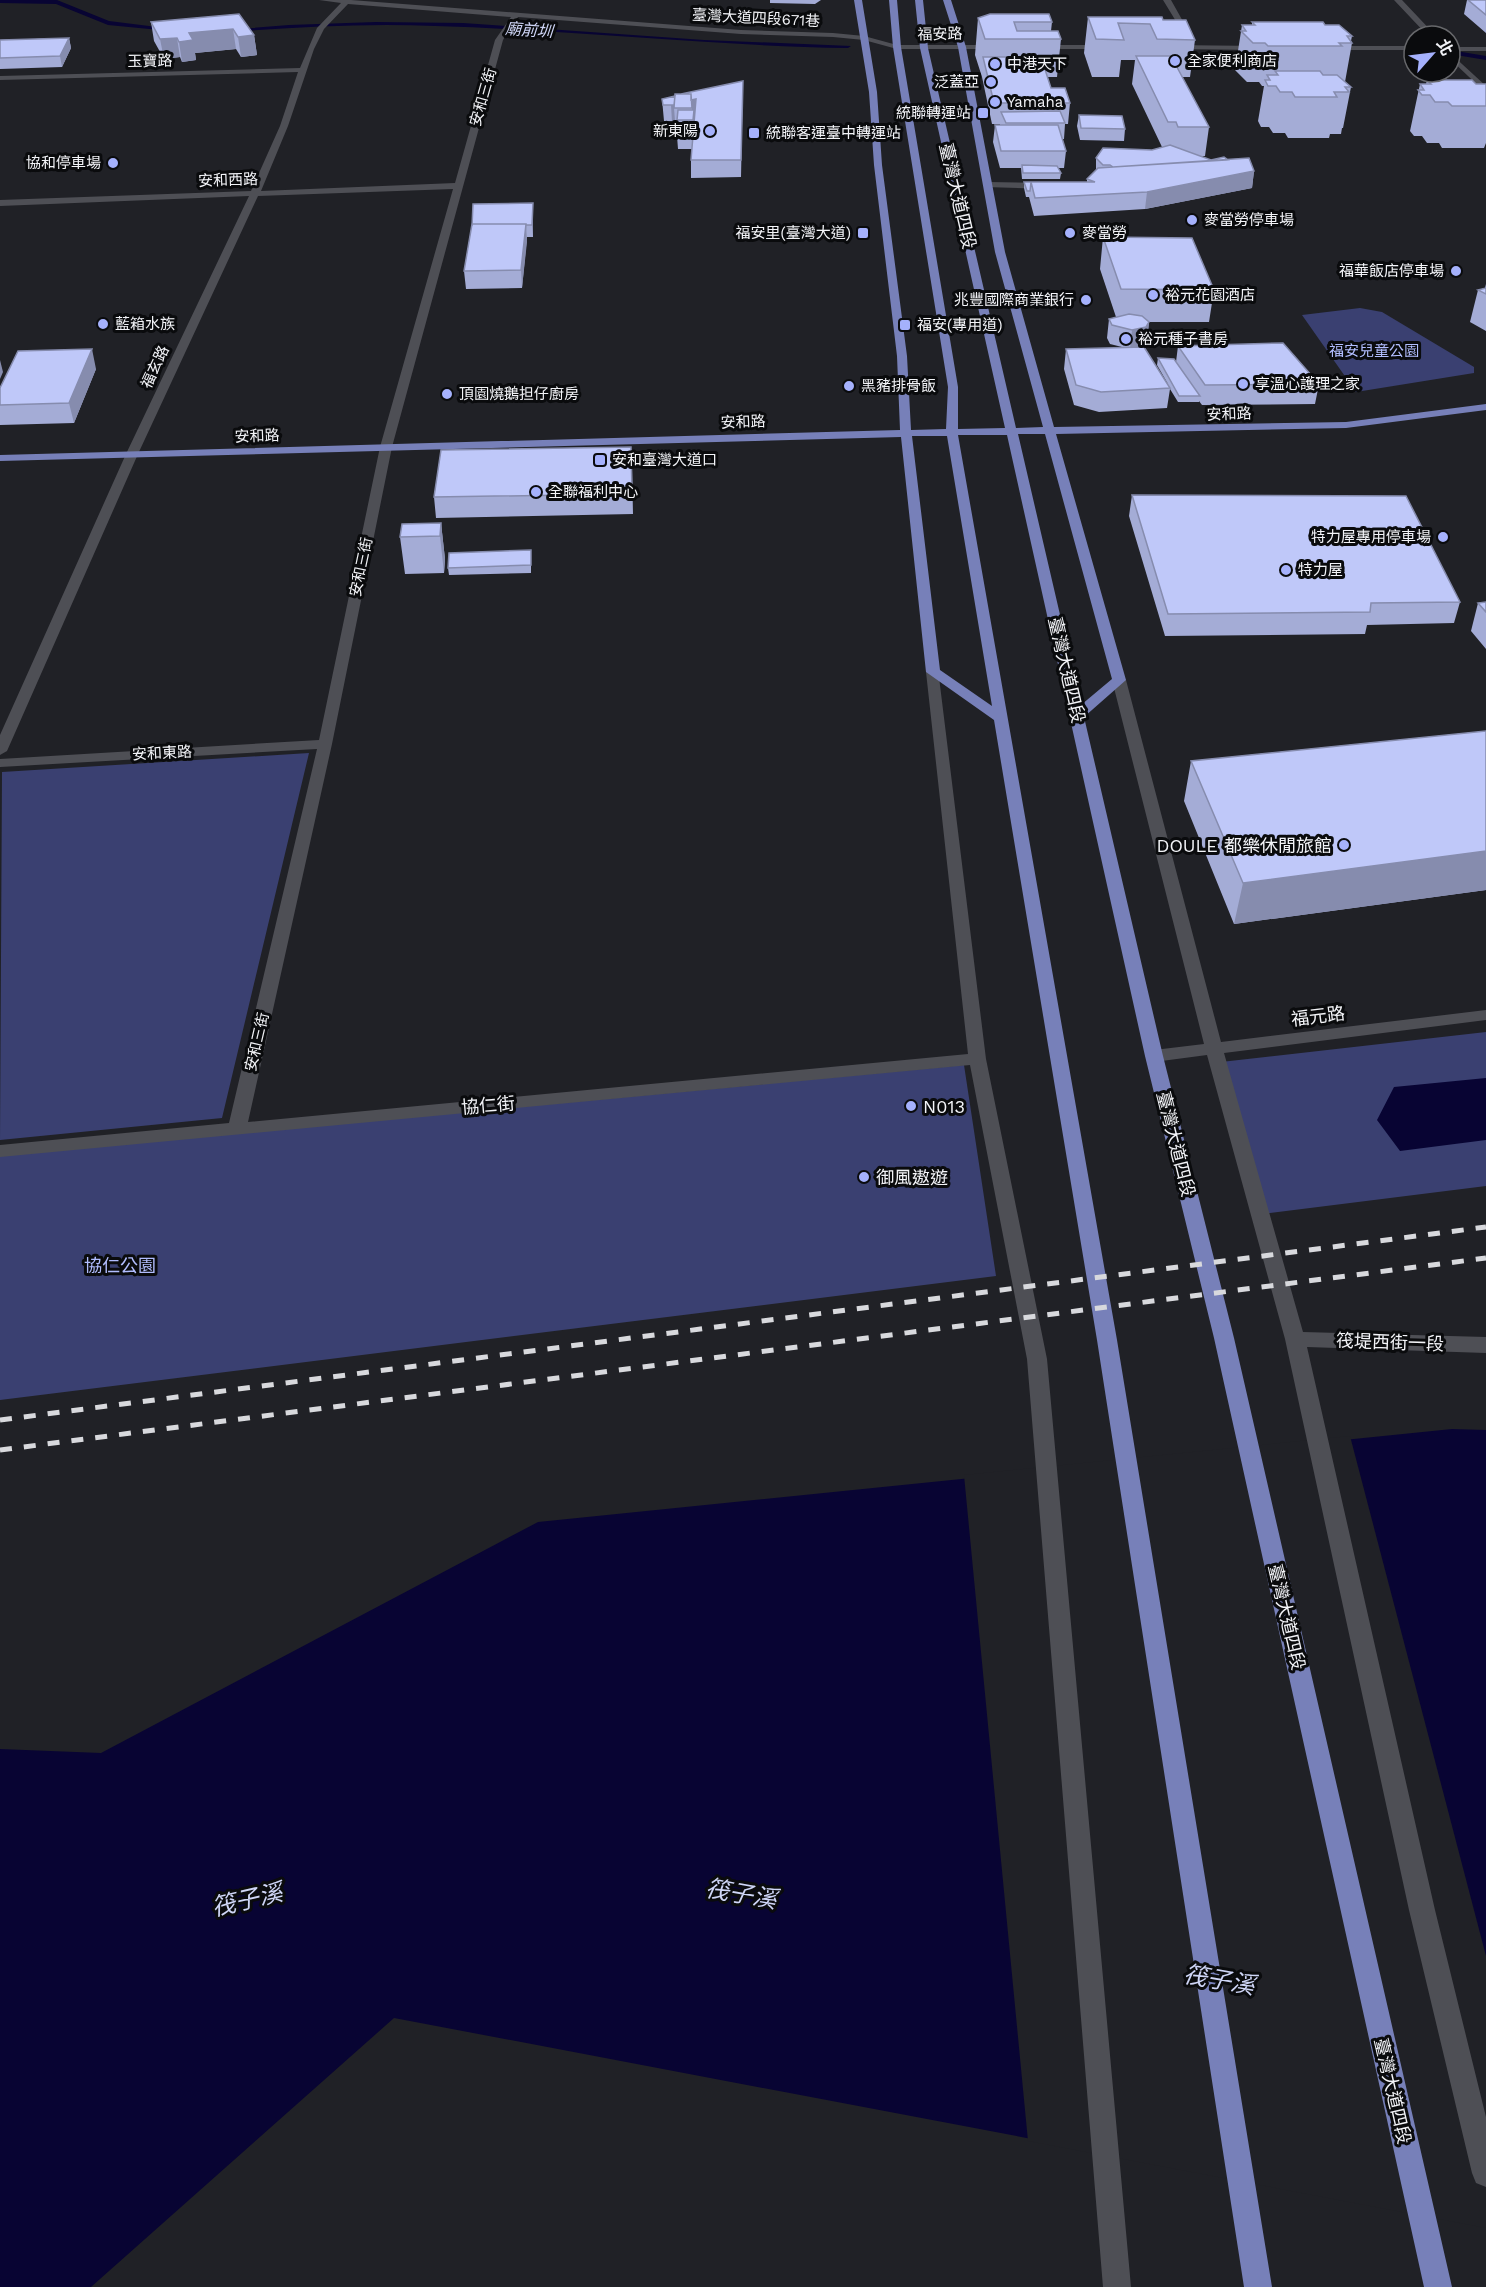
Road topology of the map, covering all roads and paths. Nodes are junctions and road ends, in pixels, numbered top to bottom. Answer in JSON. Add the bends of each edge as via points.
{"nodes":[{"id":1,"x":323,"y":0,"type":"edge"},
{"id":2,"x":858,"y":0,"type":"edge"},
{"id":3,"x":893,"y":0,"type":"edge"},
{"id":4,"x":919,"y":0,"type":"edge"},
{"id":5,"x":947,"y":0,"type":"edge"},
{"id":6,"x":1167,"y":0,"type":"edge"},
{"id":7,"x":1398,"y":0,"type":"edge"},
{"id":8,"x":346,"y":2,"type":"junction"},
{"id":9,"x":516,"y":15,"type":"junction"},
{"id":10,"x":1421,"y":24,"type":"edge"},
{"id":11,"x":864,"y":38,"type":"junction"},
{"id":12,"x":897,"y":47,"type":"junction"},
{"id":13,"x":962,"y":47,"type":"junction"},
{"id":14,"x":1005,"y":47,"type":"edge"},
{"id":15,"x":1027,"y":47,"type":"edge"},
{"id":16,"x":1119,"y":47,"type":"dead end"},
{"id":17,"x":1164,"y":47,"type":"dead end"},
{"id":18,"x":924,"y":48,"type":"junction"},
{"id":19,"x":1196,"y":48,"type":"junction"},
{"id":20,"x":1267,"y":48,"type":"edge"},
{"id":21,"x":1323,"y":48,"type":"edge"},
{"id":22,"x":1402,"y":48,"type":"edge"},
{"id":23,"x":1462,"y":49,"type":"edge"},
{"id":24,"x":1486,"y":49,"type":"edge"},
{"id":25,"x":1462,"y":67,"type":"edge"},
{"id":26,"x":300,"y":70,"type":"junction"},
{"id":27,"x":0,"y":78,"type":"edge"},
{"id":28,"x":1486,"y":92,"type":"edge"},
{"id":29,"x":988,"y":185,"type":"junction"},
{"id":30,"x":1061,"y":185,"type":"edge"},
{"id":31,"x":457,"y":186,"type":"junction"},
{"id":32,"x":255,"y":193,"type":"junction"},
{"id":33,"x":0,"y":203,"type":"edge"},
{"id":34,"x":1486,"y":407,"type":"edge"},
{"id":35,"x":1050,"y":432,"type":"junction"},
{"id":36,"x":906,"y":433,"type":"junction"},
{"id":37,"x":952,"y":433,"type":"junction"},
{"id":38,"x":1013,"y":433,"type":"junction"},
{"id":39,"x":386,"y":447,"type":"junction"},
{"id":40,"x":132,"y":454,"type":"junction"},
{"id":41,"x":0,"y":458,"type":"edge"},
{"id":42,"x":933,"y":672,"type":"junction"},
{"id":43,"x":1119,"y":680,"type":"junction"},
{"id":44,"x":1077,"y":716,"type":"junction"},
{"id":45,"x":1000,"y":718,"type":"junction"},
{"id":46,"x":324,"y":744,"type":"junction"},
{"id":47,"x":0,"y":752,"type":"edge"},
{"id":48,"x":0,"y":763,"type":"edge"},
{"id":49,"x":1486,"y":1014,"type":"edge"},
{"id":50,"x":1214,"y":1049,"type":"junction"},
{"id":51,"x":1154,"y":1056,"type":"junction"},
{"id":52,"x":977,"y":1059,"type":"junction"},
{"id":53,"x":237,"y":1129,"type":"junction"},
{"id":54,"x":0,"y":1151,"type":"edge"},
{"id":55,"x":1295,"y":1339,"type":"junction"},
{"id":56,"x":1486,"y":1345,"type":"edge"},
{"id":57,"x":1486,"y":2173,"type":"edge"},
{"id":58,"x":1117,"y":2287,"type":"edge"},
{"id":59,"x":1258,"y":2287,"type":"edge"},
{"id":60,"x":1438,"y":2287,"type":"edge"}],
"edges":[{"from":1,"to":8,"type":"street","name":"臺灣大道四段671巷"},
{"from":2,"to":11,"type":"main road"},
{"from":3,"to":12,"type":"main road","name":"臺灣大道四段"},
{"from":4,"to":18,"type":"main road","name":"臺灣大道四段"},
{"from":5,"to":13,"type":"main road","name":"臺灣大道四段"},
{"from":6,"to":19,"type":"street"},
{"from":7,"to":10,"type":"street"},
{"from":8,"to":9,"type":"street","name":"臺灣大道四段671巷"},
{"from":8,"to":26,"type":"street","name":"福玄路","via":[[321,28]]},
{"from":9,"to":11,"type":"street","name":"臺灣大道四段671巷"},
{"from":9,"to":31,"type":"street","name":"安和三街","via":[[499,40]]},
{"from":11,"to":12,"type":"street","name":"福安路"},
{"from":11,"to":36,"type":"main road","via":[[902,356]]},
{"from":12,"to":18,"type":"street","name":"福安路"},
{"from":12,"to":37,"type":"main road","name":"臺灣大道四段","via":[[953,387]]},
{"from":13,"to":14,"type":"street","name":"福安路"},
{"from":13,"to":18,"type":"street","name":"福安路"},
{"from":13,"to":29,"type":"main road","name":"臺灣大道四段"},
{"from":15,"to":16,"type":"street"},
{"from":17,"to":19,"type":"street"},
{"from":18,"to":38,"type":"main road","name":"臺灣大道四段"},
{"from":19,"to":20,"type":"street"},
{"from":21,"to":22,"type":"street"},
{"from":23,"to":24,"type":"street"},
{"from":25,"to":28,"type":"street"},
{"from":26,"to":27,"type":"street","name":"玉寶路"},
{"from":26,"to":32,"type":"street","name":"福玄路","via":[[284,126]]},
{"from":29,"to":30,"type":"street"},
{"from":29,"to":35,"type":"main road","name":"臺灣大道四段","via":[[1000,252]]},
{"from":31,"to":32,"type":"street","name":"安和西路"},
{"from":31,"to":39,"type":"street","name":"安和三街"},
{"from":32,"to":33,"type":"street","name":"安和西路"},
{"from":32,"to":40,"type":"street","name":"福玄路"},
{"from":34,"to":35,"type":"main road","name":"安和路","via":[[1346,425]]},
{"from":35,"to":38,"type":"main road","name":"安和路"},
{"from":35,"to":43,"type":"main road","name":"臺灣大道四段"},
{"from":36,"to":37,"type":"main road","name":"安和路"},
{"from":36,"to":39,"type":"main road","name":"安和路"},
{"from":36,"to":42,"type":"main road"},
{"from":37,"to":38,"type":"main road","name":"安和路"},
{"from":37,"to":45,"type":"main road","name":"臺灣大道四段"},
{"from":38,"to":44,"type":"main road","name":"臺灣大道四段"},
{"from":39,"to":40,"type":"main road","name":"安和路"},
{"from":39,"to":46,"type":"street","name":"安和三街"},
{"from":40,"to":41,"type":"main road","name":"安和路"},
{"from":40,"to":47,"type":"street","name":"福玄路"},
{"from":42,"to":45,"type":"main road"},
{"from":42,"to":52,"type":"street"},
{"from":43,"to":44,"type":"main road"},
{"from":43,"to":50,"type":"street","name":"臺灣大道四段"},
{"from":44,"to":51,"type":"main road","name":"臺灣大道四段"},
{"from":45,"to":59,"type":"main road","name":"臺灣大道四段","via":[[1107,1340]]},
{"from":46,"to":48,"type":"street","name":"安和東路"},
{"from":46,"to":53,"type":"street","name":"安和三街"},
{"from":49,"to":50,"type":"street","name":"福元路"},
{"from":50,"to":51,"type":"street","name":"福元路"},
{"from":50,"to":55,"type":"street","name":"臺灣大道四段"},
{"from":51,"to":60,"type":"main road","name":"臺灣大道四段","via":[[1224,1338]]},
{"from":52,"to":53,"type":"street","name":"協仁街"},
{"from":52,"to":58,"type":"street","via":[[1037,1359]]},
{"from":53,"to":54,"type":"street","name":"協仁街"},
{"from":55,"to":56,"type":"street","name":"筏堤西街一段"},
{"from":55,"to":57,"type":"street","name":"臺灣大道四段","via":[[1419,1899]]}]}
